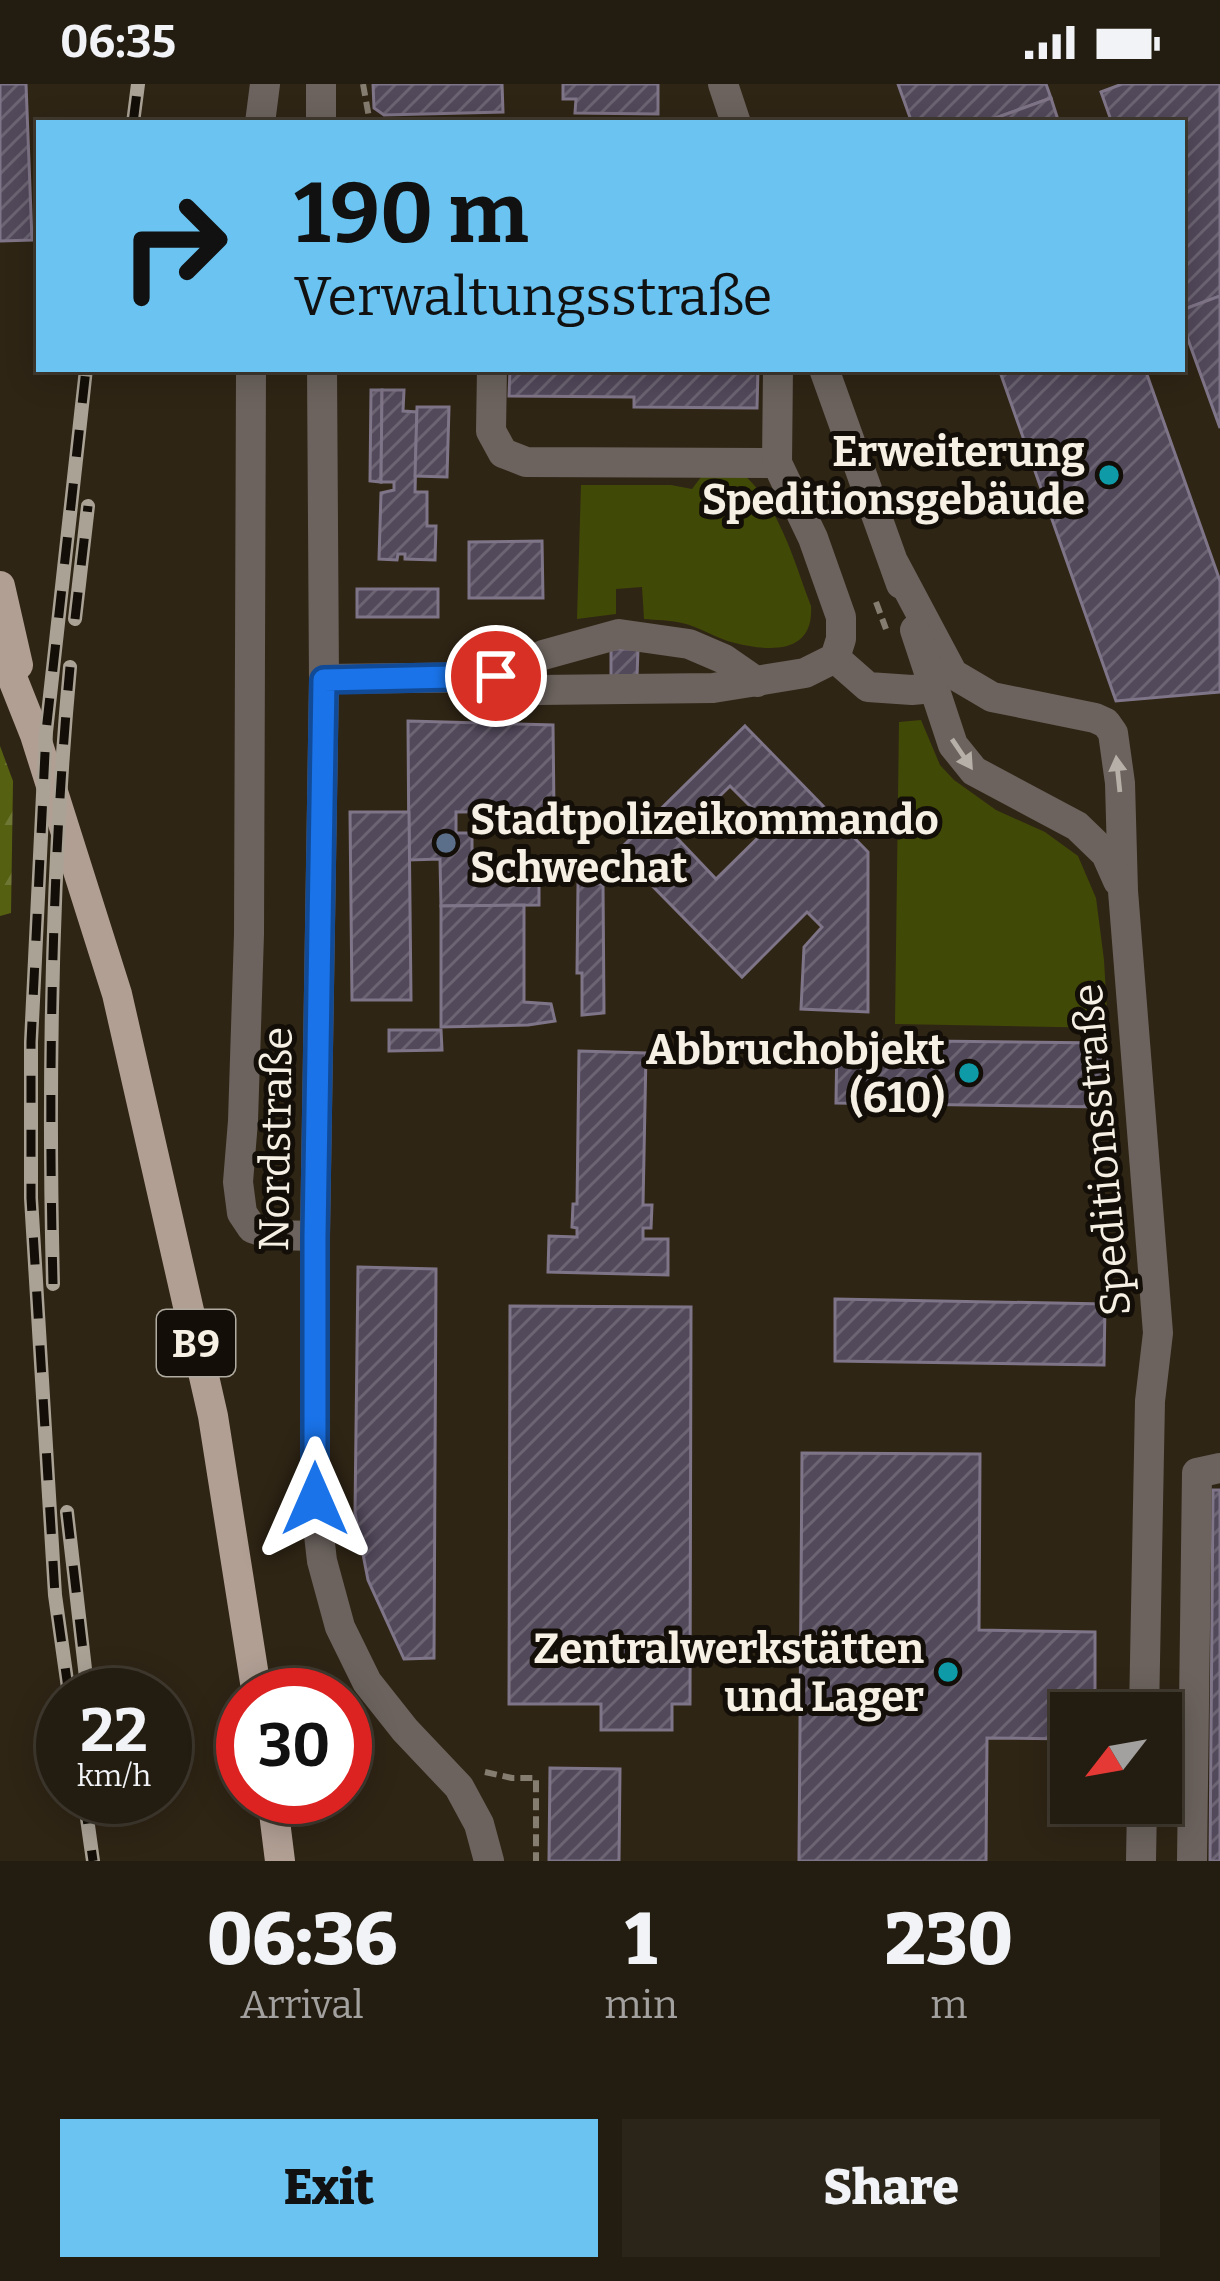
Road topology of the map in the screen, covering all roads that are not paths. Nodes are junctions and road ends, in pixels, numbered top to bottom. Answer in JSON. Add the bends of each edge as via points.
{"nodes":[{"id":1,"x":265,"y":84,"type":"edge"},
{"id":2,"x":321,"y":84,"type":"edge"},
{"id":3,"x":723,"y":84,"type":"edge"},
{"id":4,"x":260,"y":120,"type":"edge"},
{"id":5,"x":321,"y":120,"type":"edge"},
{"id":6,"x":735,"y":120,"type":"edge"},
{"id":7,"x":251,"y":372,"type":"edge"},
{"id":8,"x":322,"y":372,"type":"edge"},
{"id":9,"x":492,"y":372,"type":"edge"},
{"id":10,"x":778,"y":372,"type":"edge"},
{"id":11,"x":825,"y":372,"type":"edge"},
{"id":12,"x":777,"y":463,"type":"junction"},
{"id":13,"x":896,"y":565,"type":"junction"},
{"id":14,"x":0,"y":586,"type":"edge"},
{"id":15,"x":0,"y":646,"type":"edge"},
{"id":16,"x":835,"y":658,"type":"junction"},
{"id":17,"x":496,"y":676,"type":"junction"},
{"id":18,"x":324,"y":680,"type":"junction"},
{"id":19,"x":757,"y":682,"type":"junction"},
{"id":20,"x":933,"y":688,"type":"junction"},
{"id":21,"x":34,"y":735,"type":"junction"},
{"id":22,"x":1123,"y":891,"type":"junction"},
{"id":23,"x":315,"y":1236,"type":"junction"},
{"id":24,"x":1220,"y":1468,"type":"edge"},
{"id":25,"x":253,"y":1668,"type":"edge"},
{"id":26,"x":1144,"y":1692,"type":"edge"},
{"id":27,"x":275,"y":1824,"type":"edge"},
{"id":28,"x":1142,"y":1824,"type":"edge"},
{"id":29,"x":280,"y":1861,"type":"edge"},
{"id":30,"x":489,"y":1861,"type":"edge"},
{"id":31,"x":1141,"y":1861,"type":"edge"},
{"id":32,"x":1192,"y":1861,"type":"edge"}],
"edges":[{"from":1,"to":4,"type":"street"},
{"from":2,"to":5,"type":"street"},
{"from":3,"to":6,"type":"street"},
{"from":7,"to":23,"type":"street","via":[[249,934],[238,1182],[252,1228]]},
{"from":8,"to":18,"type":"street","name":"Nordstraße"},
{"from":9,"to":12,"type":"street","via":[[491,430],[503,453],[526,462]]},
{"from":10,"to":12,"type":"street"},
{"from":11,"to":13,"type":"street","name":"Speditionsstraße"},
{"from":12,"to":16,"type":"street","via":[[841,617]]},
{"from":13,"to":20,"type":"street","name":"Speditionsstraße"},
{"from":22,"to":13,"type":"street","name":"Speditionsstraße","one_way":true,"via":[[1113,733],[1095,718],[992,697],[953,674]]},
{"from":14,"to":21,"type":"main road"},
{"from":15,"to":21,"type":"main road","number":"B9"},
{"from":16,"to":19,"type":"street"},
{"from":16,"to":20,"type":"street","via":[[868,687]]},
{"from":17,"to":18,"type":"street"},
{"from":17,"to":19,"type":"street","via":[[538,690]]},
{"from":17,"to":19,"type":"street","via":[[619,634],[689,644]]},
{"from":18,"to":23,"type":"street","name":"Nordstraße"},
{"from":20,"to":22,"type":"street","name":"Speditionsstraße","one_way":true,"via":[[953,745],[974,771],[1077,826],[1106,854]]},
{"from":21,"to":25,"type":"main road","number":"B9","via":[[117,994],[213,1416]]},
{"from":22,"to":26,"type":"street","name":"Speditionsstraße","via":[[1158,1334]]},
{"from":23,"to":30,"type":"street","name":"Nordstraße","via":[[315,1499],[340,1627],[367,1682],[459,1787]]},
{"from":24,"to":32,"type":"street","via":[[1197,1473]]},
{"from":27,"to":29,"type":"main road"},
{"from":28,"to":31,"type":"street"}]}
